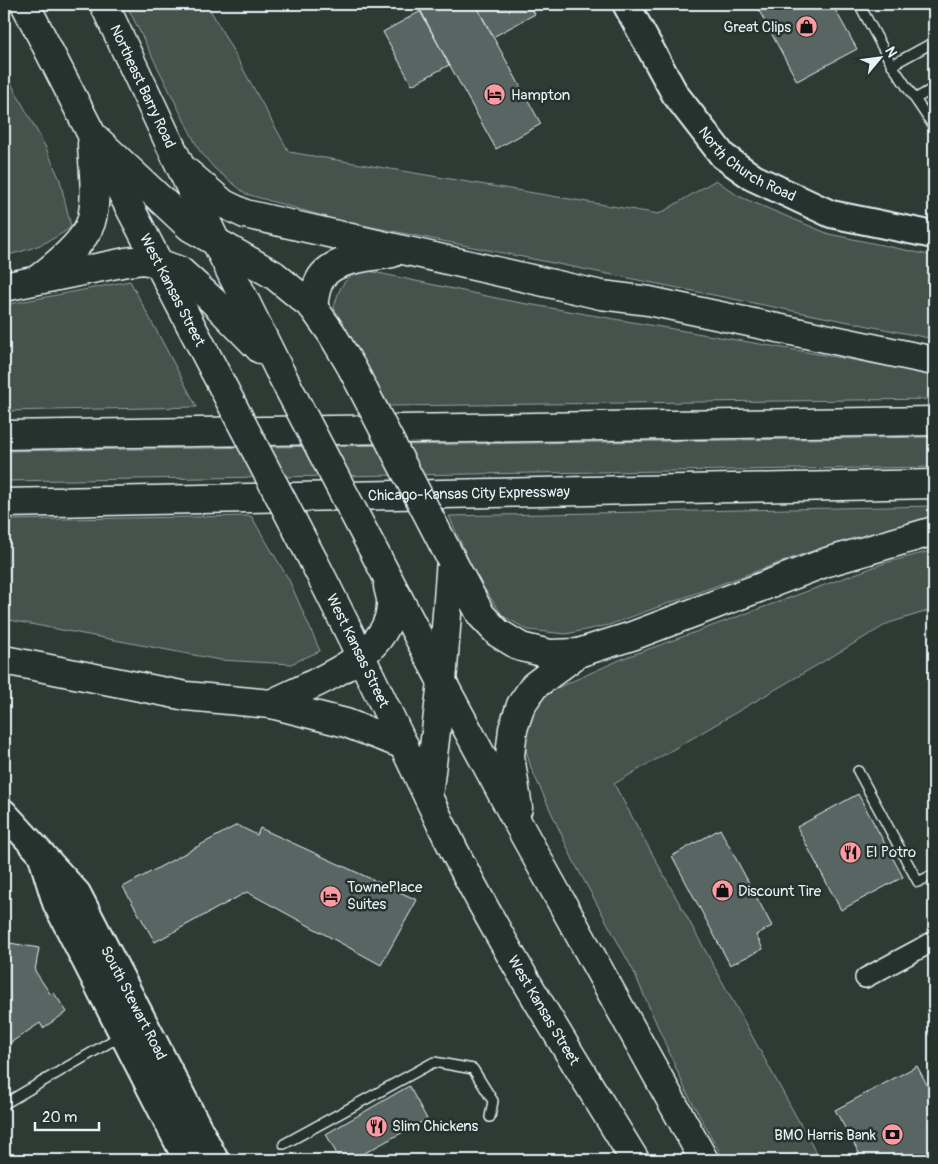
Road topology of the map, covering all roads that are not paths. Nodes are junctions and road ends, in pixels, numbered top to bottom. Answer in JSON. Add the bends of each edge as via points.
{"nodes":[{"id":1,"x":25,"y":4,"type":"edge"},
{"id":2,"x":104,"y":4,"type":"edge"},
{"id":3,"x":626,"y":4,"type":"edge"},
{"id":4,"x":859,"y":4,"type":"edge"},
{"id":5,"x":934,"y":42,"type":"edge"},
{"id":6,"x":892,"y":66,"type":"junction"},
{"id":7,"x":934,"y":88,"type":"edge"},
{"id":8,"x":915,"y":99,"type":"junction"},
{"id":9,"x":934,"y":127,"type":"edge"},
{"id":10,"x":92,"y":135,"type":"junction"},
{"id":11,"x":183,"y":169,"type":"junction"},
{"id":12,"x":934,"y":235,"type":"edge"},
{"id":13,"x":216,"y":242,"type":"junction"},
{"id":14,"x":405,"y":251,"type":"junction"},
{"id":15,"x":158,"y":263,"type":"junction"},
{"id":16,"x":37,"y":280,"type":"junction"},
{"id":17,"x":4,"y":287,"type":"edge"},
{"id":18,"x":313,"y":307,"type":"junction"},
{"id":19,"x":934,"y":361,"type":"edge"},
{"id":20,"x":278,"y":368,"type":"junction"},
{"id":21,"x":934,"y":421,"type":"edge"},
{"id":22,"x":4,"y":435,"type":"edge"},
{"id":23,"x":934,"y":484,"type":"edge"},
{"id":24,"x":4,"y":503,"type":"edge"},
{"id":25,"x":934,"y":531,"type":"edge"},
{"id":26,"x":451,"y":559,"type":"junction"},
{"id":27,"x":383,"y":568,"type":"junction"},
{"id":28,"x":578,"y":653,"type":"junction"},
{"id":29,"x":362,"y":656,"type":"junction"},
{"id":30,"x":4,"y":660,"type":"edge"},
{"id":31,"x":442,"y":682,"type":"junction"},
{"id":32,"x":271,"y":704,"type":"junction"},
{"id":33,"x":404,"y":744,"type":"junction"},
{"id":34,"x":858,"y":772,"type":"dead end"},
{"id":35,"x":428,"y":796,"type":"junction"},
{"id":36,"x":4,"y":813,"type":"edge"},
{"id":37,"x":521,"y":829,"type":"junction"},
{"id":38,"x":934,"y":874,"type":"edge"},
{"id":39,"x":934,"y":941,"type":"edge"},
{"id":40,"x":865,"y":978,"type":"dead end"},
{"id":41,"x":134,"y":1030,"type":"junction"},
{"id":42,"x":4,"y":1104,"type":"edge"},
{"id":43,"x":490,"y":1118,"type":"dead end"},
{"id":44,"x":284,"y":1144,"type":"dead end"},
{"id":45,"x":187,"y":1160,"type":"edge"},
{"id":46,"x":215,"y":1160,"type":"edge"},
{"id":47,"x":635,"y":1160,"type":"edge"},
{"id":48,"x":704,"y":1160,"type":"edge"}],
"edges":[{"from":1,"to":10,"type":"highway","name":"West Kansas Street"},
{"from":2,"to":11,"type":"highway","name":"Northeast Barry Road"},
{"from":3,"to":12,"type":"street","name":"North Church Road","via":[[675,94],[723,156],[754,178],[831,214]]},
{"from":4,"to":6,"type":"lane"},
{"from":5,"to":6,"type":"lane"},
{"from":6,"to":8,"type":"lane"},
{"from":7,"to":8,"type":"lane"},
{"from":8,"to":9,"type":"lane"},
{"from":10,"to":13,"type":"highway","via":[[190,226]]},
{"from":10,"to":15,"type":"highway","name":"West Kansas Street"},
{"from":10,"to":16,"type":"highway","via":[[95,198],[90,223],[75,246]]},
{"from":11,"to":13,"type":"highway"},
{"from":11,"to":14,"type":"highway","via":[[224,204],[245,214]]},
{"from":13,"to":18,"type":"highway","via":[[274,276]]},
{"from":13,"to":20,"type":"highway"},
{"from":14,"to":18,"type":"highway","via":[[344,262],[329,268],[318,282]]},
{"from":14,"to":19,"type":"highway"},
{"from":15,"to":16,"type":"highway","via":[[143,260],[126,262]]},
{"from":15,"to":20,"type":"highway","via":[[180,271]]},
{"from":15,"to":29,"type":"highway","name":"West Kansas Street","bridge":true},
{"from":16,"to":17,"type":"highway"},
{"from":18,"to":26,"type":"highway","bridge":true,"via":[[352,368]]},
{"from":20,"to":27,"type":"highway","bridge":true},
{"from":21,"to":22,"type":"highway"},
{"from":23,"to":24,"type":"highway","name":"Chicago-Kansas City Expressway"},
{"from":25,"to":28,"type":"highway","via":[[827,562],[632,636]]},
{"from":26,"to":28,"type":"highway","via":[[481,615],[498,633],[521,647],[550,654]]},
{"from":26,"to":31,"type":"highway"},
{"from":27,"to":29,"type":"highway","via":[[392,604],[388,623],[380,638]]},
{"from":27,"to":31,"type":"highway"},
{"from":28,"to":37,"type":"highway","via":[[534,686],[521,705],[513,729],[510,756]]},
{"from":29,"to":32,"type":"highway"},
{"from":29,"to":33,"type":"highway","name":"West Kansas Street"},
{"from":30,"to":32,"type":"highway","via":[[186,696]]},
{"from":31,"to":35,"type":"highway"},
{"from":31,"to":37,"type":"highway"},
{"from":32,"to":33,"type":"highway","via":[[346,722]]},
{"from":33,"to":35,"type":"highway","name":"West Kansas Street"},
{"from":34,"to":38,"type":"lane","via":[[918,882]]},
{"from":35,"to":47,"type":"highway","name":"West Kansas Street","via":[[470,881],[532,991]]},
{"from":36,"to":41,"type":"street","name":"South Stewart Road","via":[[41,854],[56,903]]},
{"from":37,"to":48,"type":"highway"},
{"from":39,"to":40,"type":"street"},
{"from":41,"to":42,"type":"lane"},
{"from":41,"to":45,"type":"street","name":"South Stewart Road"},
{"from":41,"to":46,"type":"street","name":"South Stewart Road"},
{"from":43,"to":44,"type":"lane","via":[[493,1101],[473,1069],[434,1062]]}]}
